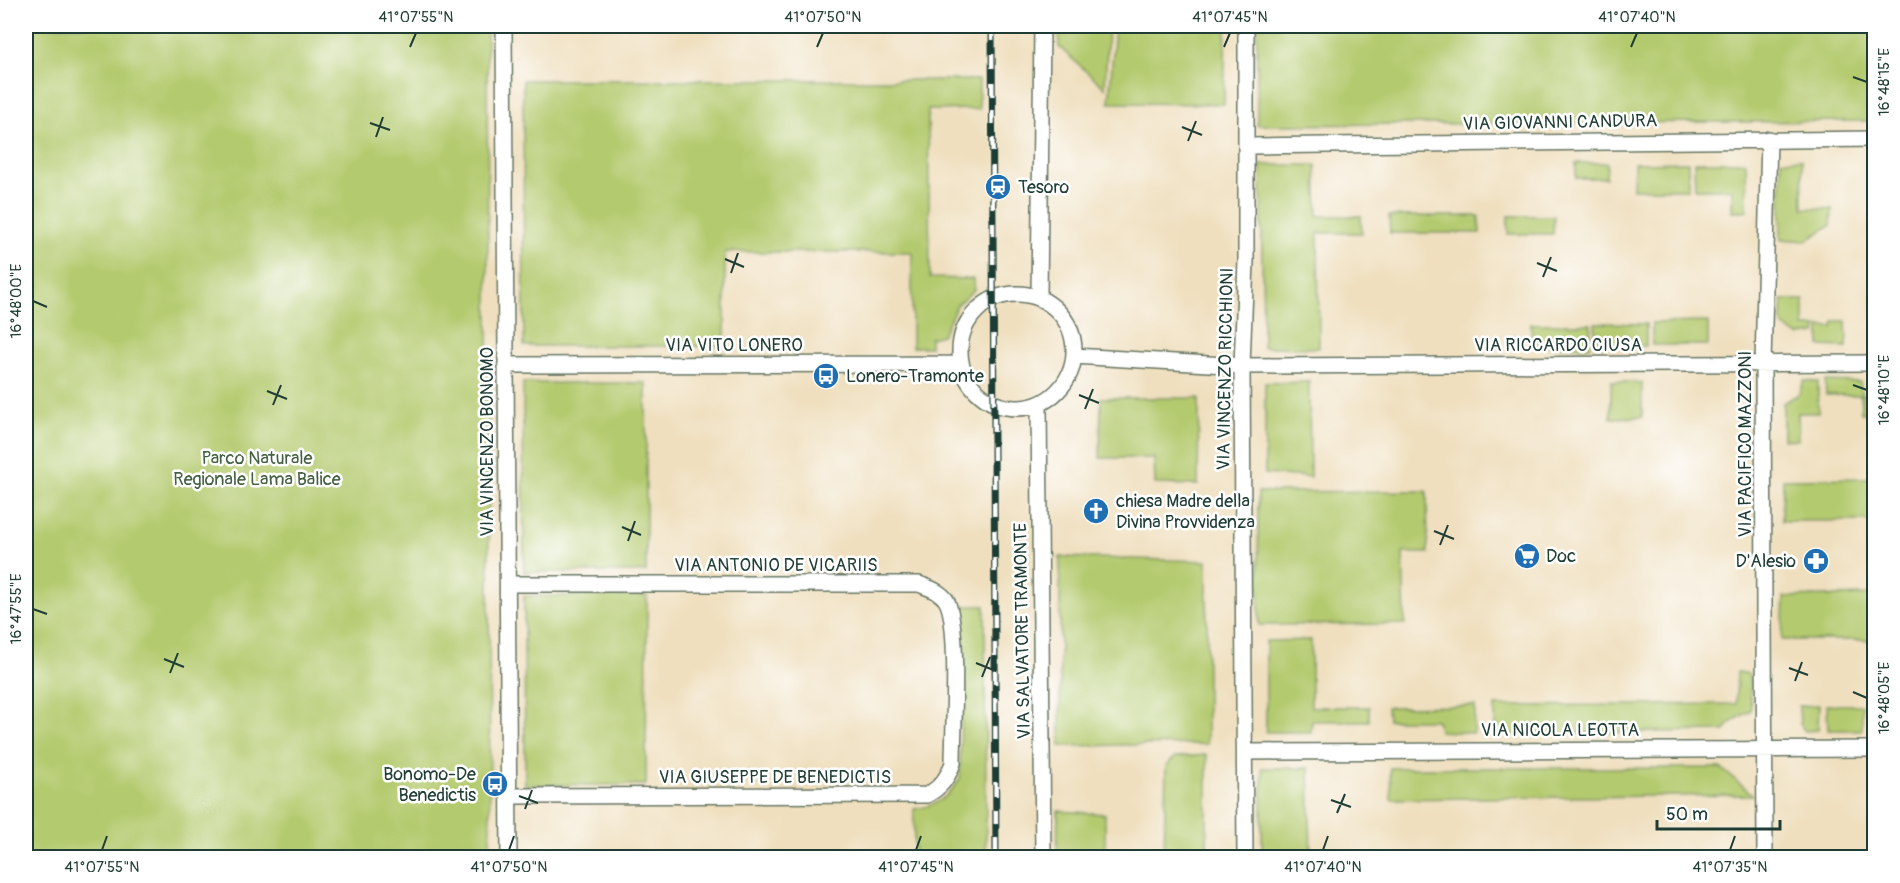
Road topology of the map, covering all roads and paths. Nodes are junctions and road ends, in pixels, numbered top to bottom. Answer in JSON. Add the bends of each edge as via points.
{"nodes":[{"id":1,"x":504,"y":26,"type":"edge"},
{"id":2,"x":1041,"y":26,"type":"edge"},
{"id":3,"x":1245,"y":26,"type":"edge"},
{"id":4,"x":1769,"y":139,"type":"junction"},
{"id":5,"x":1875,"y":139,"type":"edge"},
{"id":6,"x":1246,"y":146,"type":"junction"},
{"id":7,"x":1039,"y":297,"type":"junction"},
{"id":8,"x":1074,"y":356,"type":"junction"},
{"id":9,"x":1763,"y":363,"type":"junction"},
{"id":10,"x":1875,"y":363,"type":"edge"},
{"id":11,"x":961,"y":364,"type":"junction"},
{"id":12,"x":506,"y":365,"type":"junction"},
{"id":13,"x":1242,"y":366,"type":"junction"},
{"id":14,"x":1039,"y":404,"type":"junction"},
{"id":15,"x":507,"y":584,"type":"junction"},
{"id":16,"x":953,"y":692,"type":"joint"},
{"id":17,"x":1765,"y":749,"type":"junction"},
{"id":18,"x":1875,"y":749,"type":"edge"},
{"id":19,"x":1245,"y":752,"type":"junction"},
{"id":20,"x":509,"y":796,"type":"junction"},
{"id":21,"x":509,"y":858,"type":"edge"},
{"id":22,"x":1043,"y":858,"type":"edge"},
{"id":23,"x":1245,"y":858,"type":"edge"},
{"id":24,"x":1765,"y":858,"type":"edge"}],
"edges":[{"from":1,"to":12,"type":"street","name":"VIA VINCENZO BONOMO"},
{"from":2,"to":7,"type":"street"},
{"from":3,"to":6,"type":"street","name":"VIA VINCENZO RICCHIONI"},
{"from":4,"to":5,"type":"street","name":"VIA GIOVANNI CANDURA"},
{"from":4,"to":6,"type":"street","name":"VIA GIOVANNI CANDURA"},
{"from":4,"to":9,"type":"street","name":"VIA PACIFICO MAZZONI"},
{"from":6,"to":13,"type":"street","name":"VIA VINCENZO RICCHIONI"},
{"from":7,"to":8,"type":"street","via":[[1066,321],[1073,338]]},
{"from":7,"to":11,"type":"street","via":[[1004,295],[974,313],[960,345]]},
{"from":8,"to":13,"type":"street","name":"VIA RICCARDO CIUSA"},
{"from":8,"to":14,"type":"street","via":[[1063,385]]},
{"from":9,"to":10,"type":"street","name":"VIA RICCARDO CIUSA"},
{"from":9,"to":13,"type":"street","name":"VIA RICCARDO CIUSA"},
{"from":9,"to":17,"type":"street","name":"VIA PACIFICO MAZZONI"},
{"from":11,"to":12,"type":"street","name":"VIA VITO LONERO"},
{"from":11,"to":14,"type":"street","via":[[977,392],[990,401],[1016,408]]},
{"from":12,"to":15,"type":"street","name":"VIA VINCENZO BONOMO"},
{"from":13,"to":19,"type":"street","name":"VIA VINCENZO RICCHIONI"},
{"from":14,"to":22,"type":"street","name":"VIA SALVATORE TRAMONTE"},
{"from":15,"to":16,"type":"street","name":"VIA ANTONIO DE VICARIIS","via":[[919,584],[945,598],[951,609]]},
{"from":15,"to":20,"type":"street","name":"VIA VINCENZO BONOMO"},
{"from":16,"to":20,"type":"street","name":"VIA GIUSEPPE DE BENEDICTIS","via":[[953,763],[939,789],[927,795]]},
{"from":17,"to":18,"type":"street","name":"VIA NICOLA LEOTTA"},
{"from":17,"to":19,"type":"street","name":"VIA NICOLA LEOTTA"},
{"from":17,"to":24,"type":"street","name":"VIA PACIFICO MAZZONI"},
{"from":19,"to":23,"type":"street","name":"VIA VINCENZO RICCHIONI"},
{"from":20,"to":21,"type":"street","name":"VIA VINCENZO BONOMO"}]}
